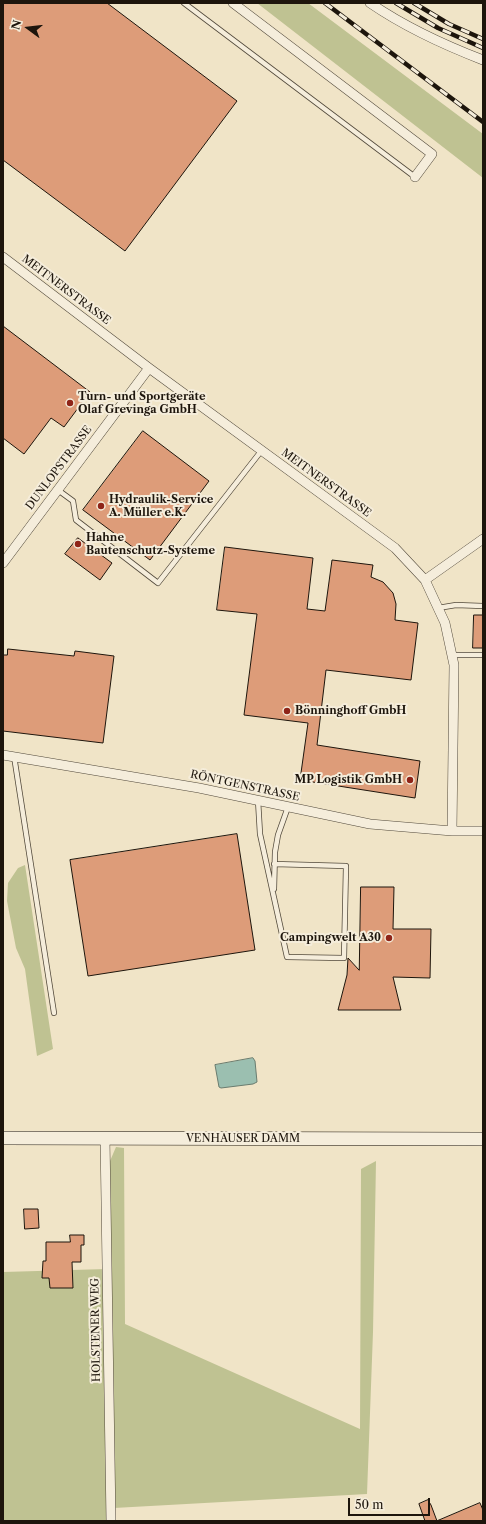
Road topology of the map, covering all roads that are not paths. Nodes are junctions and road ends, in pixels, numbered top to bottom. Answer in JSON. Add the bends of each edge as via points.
{"nodes":[{"id":1,"x":184,"y":3,"type":"edge"},
{"id":2,"x":233,"y":3,"type":"edge"},
{"id":3,"x":370,"y":3,"type":"edge"},
{"id":4,"x":483,"y":60,"type":"edge"},
{"id":5,"x":415,"y":177,"type":"joint"},
{"id":6,"x":3,"y":258,"type":"edge"},
{"id":7,"x":149,"y":368,"type":"junction"},
{"id":8,"x":262,"y":450,"type":"junction"},
{"id":9,"x":58,"y":490,"type":"junction"},
{"id":10,"x":483,"y":538,"type":"edge"},
{"id":11,"x":3,"y":563,"type":"edge"},
{"id":12,"x":425,"y":580,"type":"junction"},
{"id":13,"x":483,"y":606,"type":"edge"},
{"id":14,"x":438,"y":608,"type":"junction"},
{"id":15,"x":452,"y":655,"type":"junction"},
{"id":16,"x":483,"y":655,"type":"edge"},
{"id":17,"x":3,"y":755,"type":"edge"},
{"id":18,"x":14,"y":756,"type":"junction"},
{"id":19,"x":258,"y":800,"type":"junction"},
{"id":20,"x":288,"y":807,"type":"junction"},
{"id":21,"x":452,"y":831,"type":"junction"},
{"id":22,"x":483,"y":831,"type":"edge"},
{"id":23,"x":274,"y":864,"type":"junction"},
{"id":24,"x":273,"y":899,"type":"junction"},
{"id":25,"x":54,"y":1013,"type":"dead end"},
{"id":26,"x":3,"y":1138,"type":"edge"},
{"id":27,"x":105,"y":1138,"type":"junction"},
{"id":28,"x":483,"y":1139,"type":"edge"},
{"id":29,"x":111,"y":1521,"type":"edge"}],
"edges":[{"from":1,"to":5,"type":"lane"},
{"from":2,"to":5,"type":"street","via":[[432,154]]},
{"from":3,"to":4,"type":"street","via":[[401,22]]},
{"from":6,"to":7,"type":"street","name":"MEITNERSTRASSE"},
{"from":7,"to":8,"type":"street","name":"MEITNERSTRASSE"},
{"from":7,"to":9,"type":"street","name":"DUNLOPSTRASSE"},
{"from":8,"to":9,"type":"lane","via":[[158,583],[76,520],[73,501]]},
{"from":8,"to":12,"type":"street","name":"MEITNERSTRASSE","via":[[394,548]]},
{"from":9,"to":11,"type":"street","name":"DUNLOPSTRASSE"},
{"from":10,"to":12,"type":"street"},
{"from":12,"to":14,"type":"street","name":"MEITNERSTRASSE"},
{"from":13,"to":14,"type":"lane"},
{"from":14,"to":15,"type":"street","name":"MEITNERSTRASSE","via":[[445,623]]},
{"from":15,"to":16,"type":"lane"},
{"from":15,"to":21,"type":"street","name":"MEITNERSTRASSE"},
{"from":17,"to":18,"type":"street","name":"RÖNTGENSTRASSE"},
{"from":18,"to":19,"type":"street","name":"RÖNTGENSTRASSE"},
{"from":18,"to":25,"type":"lane"},
{"from":19,"to":20,"type":"street","name":"RÖNTGENSTRASSE"},
{"from":19,"to":24,"type":"lane","via":[[260,834]]},
{"from":20,"to":21,"type":"street","name":"RÖNTGENSTRASSE","via":[[370,824]]},
{"from":20,"to":23,"type":"lane","via":[[278,835]]},
{"from":21,"to":22,"type":"street","name":"RÖNTGENSTRASSE"},
{"from":23,"to":24,"type":"lane"},
{"from":23,"to":24,"type":"lane","via":[[346,866],[344,958],[287,957]]},
{"from":26,"to":27,"type":"main road","name":"VENHAUSER DAMM"},
{"from":27,"to":28,"type":"main road","name":"VENHAUSER DAMM"},
{"from":27,"to":29,"type":"street","name":"HOLSTENER WEG"}]}
